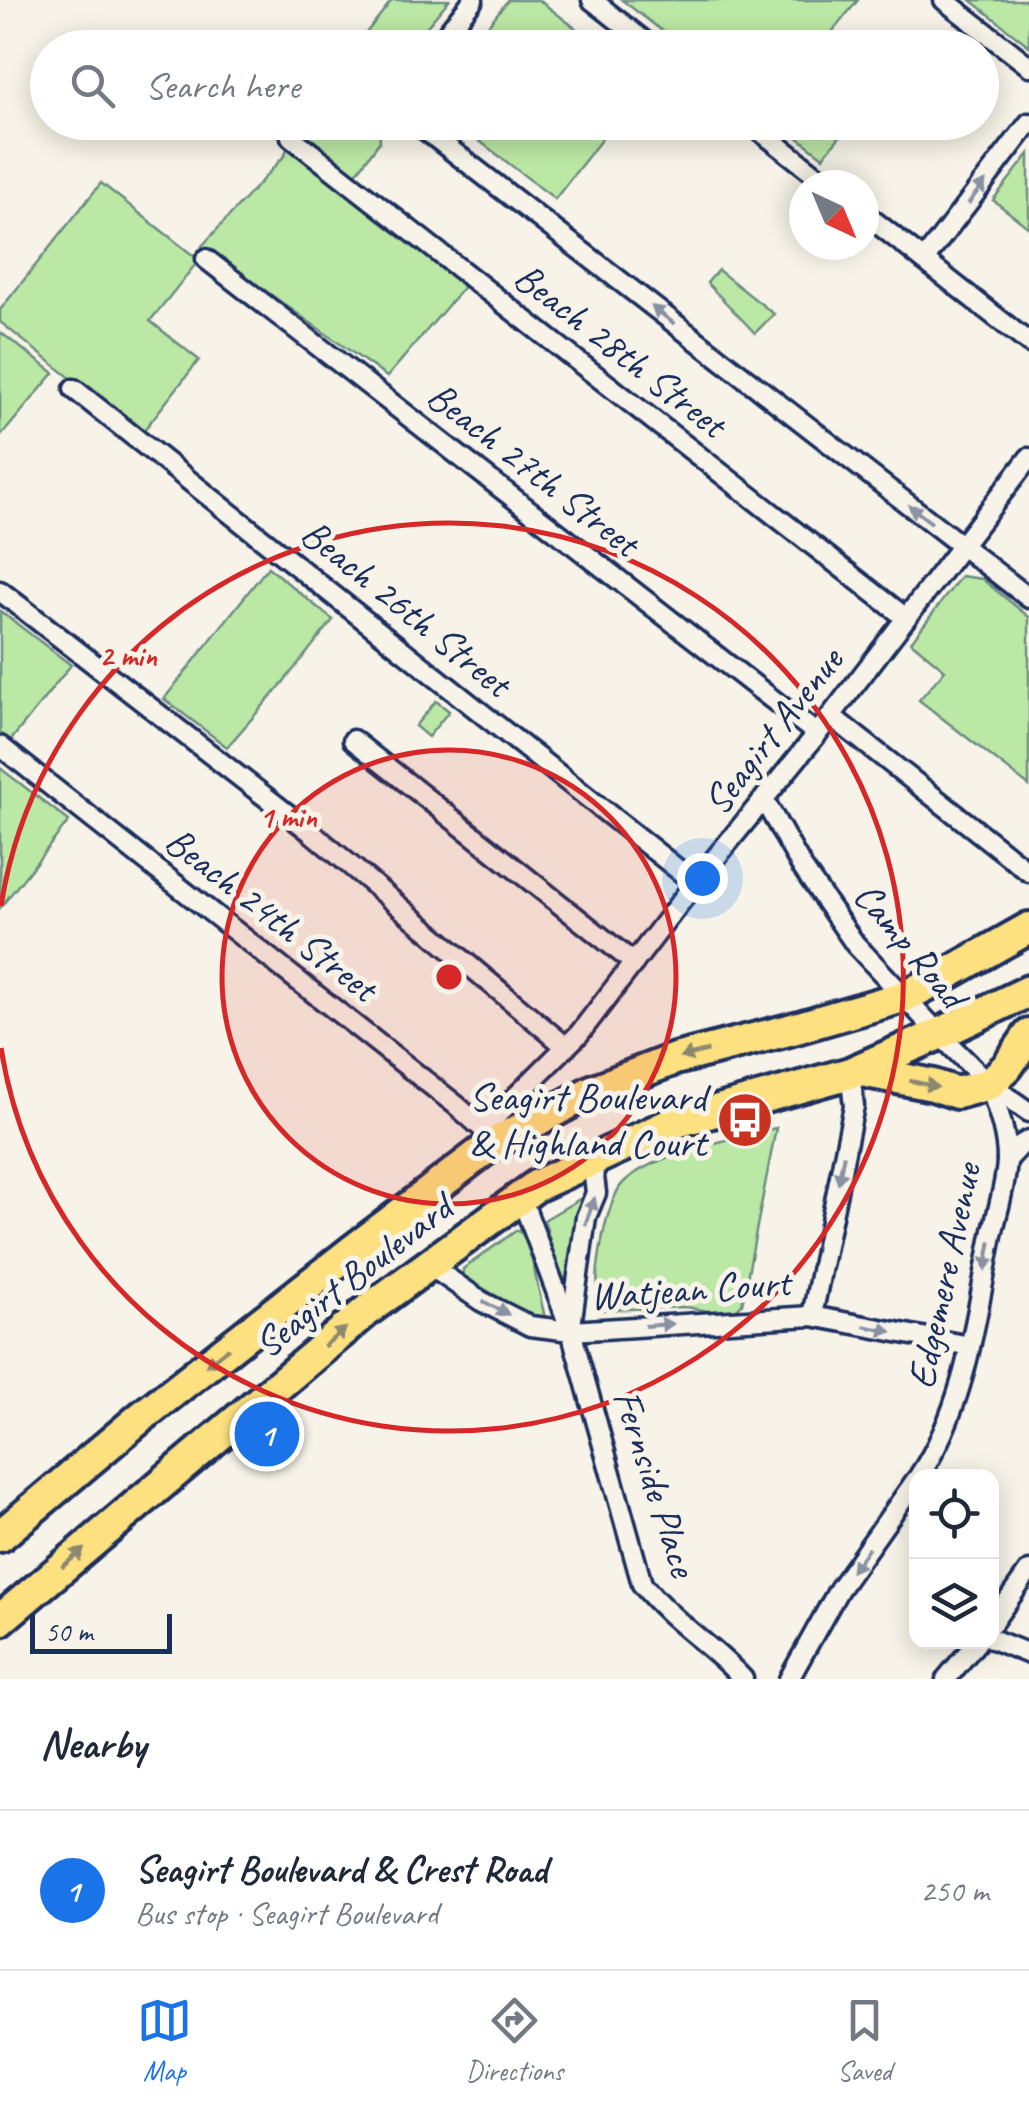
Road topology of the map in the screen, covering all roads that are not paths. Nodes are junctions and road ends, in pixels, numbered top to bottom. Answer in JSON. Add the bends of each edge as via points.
{"nodes":[{"id":1,"x":473,"y":0,"type":"edge"},
{"id":2,"x":592,"y":0,"type":"edge"},
{"id":3,"x":944,"y":0,"type":"edge"},
{"id":4,"x":449,"y":30,"type":"edge"},
{"id":5,"x":630,"y":30,"type":"edge"},
{"id":6,"x":983,"y":30,"type":"edge"},
{"id":7,"x":999,"y":43,"type":"edge"},
{"id":8,"x":1029,"y":66,"type":"edge"},
{"id":9,"x":1029,"y":123,"type":"edge"},
{"id":10,"x":295,"y":140,"type":"edge"},
{"id":11,"x":437,"y":140,"type":"edge"},
{"id":12,"x":772,"y":140,"type":"edge"},
{"id":13,"x":810,"y":170,"type":"edge"},
{"id":14,"x":879,"y":225,"type":"edge"},
{"id":15,"x":206,"y":259,"type":"dead end"},
{"id":16,"x":924,"y":260,"type":"junction"},
{"id":17,"x":1029,"y":343,"type":"edge"},
{"id":18,"x":74,"y":388,"type":"dead end"},
{"id":19,"x":1029,"y":458,"type":"edge"},
{"id":20,"x":962,"y":547,"type":"junction"},
{"id":21,"x":0,"y":592,"type":"edge"},
{"id":22,"x":1029,"y":598,"type":"edge"},
{"id":23,"x":906,"y":618,"type":"junction"},
{"id":24,"x":831,"y":716,"type":"junction"},
{"id":25,"x":817,"y":734,"type":"junction"},
{"id":26,"x":353,"y":740,"type":"dead end"},
{"id":27,"x":0,"y":746,"type":"edge"},
{"id":28,"x":764,"y":800,"type":"junction"},
{"id":29,"x":1029,"y":872,"type":"edge"},
{"id":30,"x":695,"y":883,"type":"junction"},
{"id":31,"x":1029,"y":928,"type":"edge"},
{"id":32,"x":634,"y":964,"type":"junction"},
{"id":33,"x":1029,"y":991,"type":"edge"},
{"id":34,"x":903,"y":996,"type":"junction"},
{"id":35,"x":939,"y":1034,"type":"junction"},
{"id":36,"x":1029,"y":1035,"type":"edge"},
{"id":37,"x":566,"y":1046,"type":"junction"},
{"id":38,"x":853,"y":1072,"type":"junction"},
{"id":39,"x":990,"y":1084,"type":"junction"},
{"id":40,"x":1029,"y":1112,"type":"edge"},
{"id":41,"x":487,"y":1137,"type":"junction"},
{"id":42,"x":1029,"y":1140,"type":"edge"},
{"id":43,"x":592,"y":1160,"type":"junction"},
{"id":44,"x":1007,"y":1160,"type":"junction"},
{"id":45,"x":521,"y":1197,"type":"junction"},
{"id":46,"x":429,"y":1264,"type":"junction"},
{"id":47,"x":812,"y":1316,"type":"junction"},
{"id":48,"x":570,"y":1331,"type":"junction"},
{"id":49,"x":970,"y":1346,"type":"junction"},
{"id":50,"x":924,"y":1469,"type":"edge"},
{"id":51,"x":909,"y":1492,"type":"edge"},
{"id":52,"x":0,"y":1536,"type":"edge"},
{"id":53,"x":1029,"y":1572,"type":"edge"},
{"id":54,"x":999,"y":1613,"type":"edge"},
{"id":55,"x":0,"y":1620,"type":"edge"},
{"id":56,"x":999,"y":1642,"type":"edge"},
{"id":57,"x":971,"y":1649,"type":"edge"},
{"id":58,"x":1029,"y":1654,"type":"edge"},
{"id":59,"x":744,"y":1679,"type":"edge"},
{"id":60,"x":789,"y":1679,"type":"edge"},
{"id":61,"x":946,"y":1679,"type":"edge"}],
"edges":[{"from":1,"to":4,"type":"street"},
{"from":2,"to":5,"type":"street"},
{"from":3,"to":6,"type":"street"},
{"from":7,"to":8,"type":"street"},
{"from":16,"to":9,"type":"street","one_way":true},
{"from":10,"to":23,"type":"street","name":"Beach 28th Street"},
{"from":20,"to":11,"type":"street","name":"Beach 28th Street","one_way":true},
{"from":12,"to":13,"type":"street"},
{"from":14,"to":16,"type":"street"},
{"from":15,"to":25,"type":"street","name":"Beach 27th Street"},
{"from":16,"to":17,"type":"street"},
{"from":18,"to":30,"type":"street","name":"Beach 26th Street"},
{"from":19,"to":20,"type":"street","name":"Seagirt Avenue"},
{"from":20,"to":22,"type":"street","name":"Beach 28th Street"},
{"from":20,"to":23,"type":"street","name":"Seagirt Avenue"},
{"from":21,"to":37,"type":"street","via":[[312,833]]},
{"from":23,"to":24,"type":"street","name":"Seagirt Avenue"},
{"from":24,"to":25,"type":"street","name":"Seagirt Avenue"},
{"from":24,"to":29,"type":"street"},
{"from":25,"to":28,"type":"street","name":"Seagirt Avenue"},
{"from":26,"to":32,"type":"street"},
{"from":27,"to":41,"type":"street","name":"Beach 24th Street","via":[[456,1105]]},
{"from":28,"to":30,"type":"street","name":"Seagirt Avenue"},
{"from":28,"to":34,"type":"street","name":"Camp Road","via":[[855,944]]},
{"from":30,"to":32,"type":"street","name":"Seagirt Avenue"},
{"from":31,"to":34,"type":"main road","name":"Seagirt Boulevard"},
{"from":32,"to":37,"type":"street","name":"Seagirt Avenue"},
{"from":33,"to":35,"type":"main road","name":"Seagirt Boulevard"},
{"from":34,"to":35,"type":"street","name":"Camp Road"},
{"from":34,"to":41,"type":"main road","name":"Seagirt Boulevard","one_way":true,"via":[[666,1062]]},
{"from":35,"to":38,"type":"main road","name":"Seagirt Boulevard"},
{"from":35,"to":39,"type":"street","name":"Camp Road"},
{"from":36,"to":39,"type":"main road"},
{"from":37,"to":41,"type":"street","name":"Seagirt Avenue"},
{"from":38,"to":39,"type":"main road","one_way":true,"via":[[958,1093]]},
{"from":38,"to":43,"type":"main road","name":"Seagirt Boulevard","via":[[673,1123]]},
{"from":38,"to":47,"type":"street","one_way":true,"via":[[854,1106]]},
{"from":39,"to":40,"type":"street","name":"Camp Road"},
{"from":39,"to":44,"type":"street","name":"Edgemere Avenue"},
{"from":41,"to":52,"type":"main road","name":"Seagirt Boulevard","one_way":true},
{"from":42,"to":44,"type":"street"},
{"from":43,"to":45,"type":"main road","name":"Seagirt Boulevard"},
{"from":48,"to":43,"type":"street","name":"Fernside Place","one_way":true,"via":[[586,1217],[596,1192]]},
{"from":44,"to":49,"type":"street","name":"Edgemere Avenue","one_way":true},
{"from":45,"to":46,"type":"main road","name":"Seagirt Boulevard"},
{"from":45,"to":48,"type":"street","name":"Fernside Place"},
{"from":46,"to":48,"type":"street","name":"Watjean Court","one_way":true,"via":[[530,1326]]},
{"from":55,"to":46,"type":"main road","name":"Seagirt Boulevard","one_way":true},
{"from":48,"to":47,"type":"street","name":"Watjean Court","one_way":true},
{"from":47,"to":49,"type":"street","name":"Watjean Court","one_way":true},
{"from":48,"to":59,"type":"street","name":"Fernside Place","via":[[642,1584]]},
{"from":49,"to":50,"type":"street","name":"Edgemere Avenue","via":[[953,1410]]},
{"from":51,"to":60,"type":"street","name":"Edgemere Avenue","one_way":true,"via":[[839,1589]]},
{"from":53,"to":54,"type":"street"},
{"from":56,"to":58,"type":"street"},
{"from":57,"to":61,"type":"street"}]}
